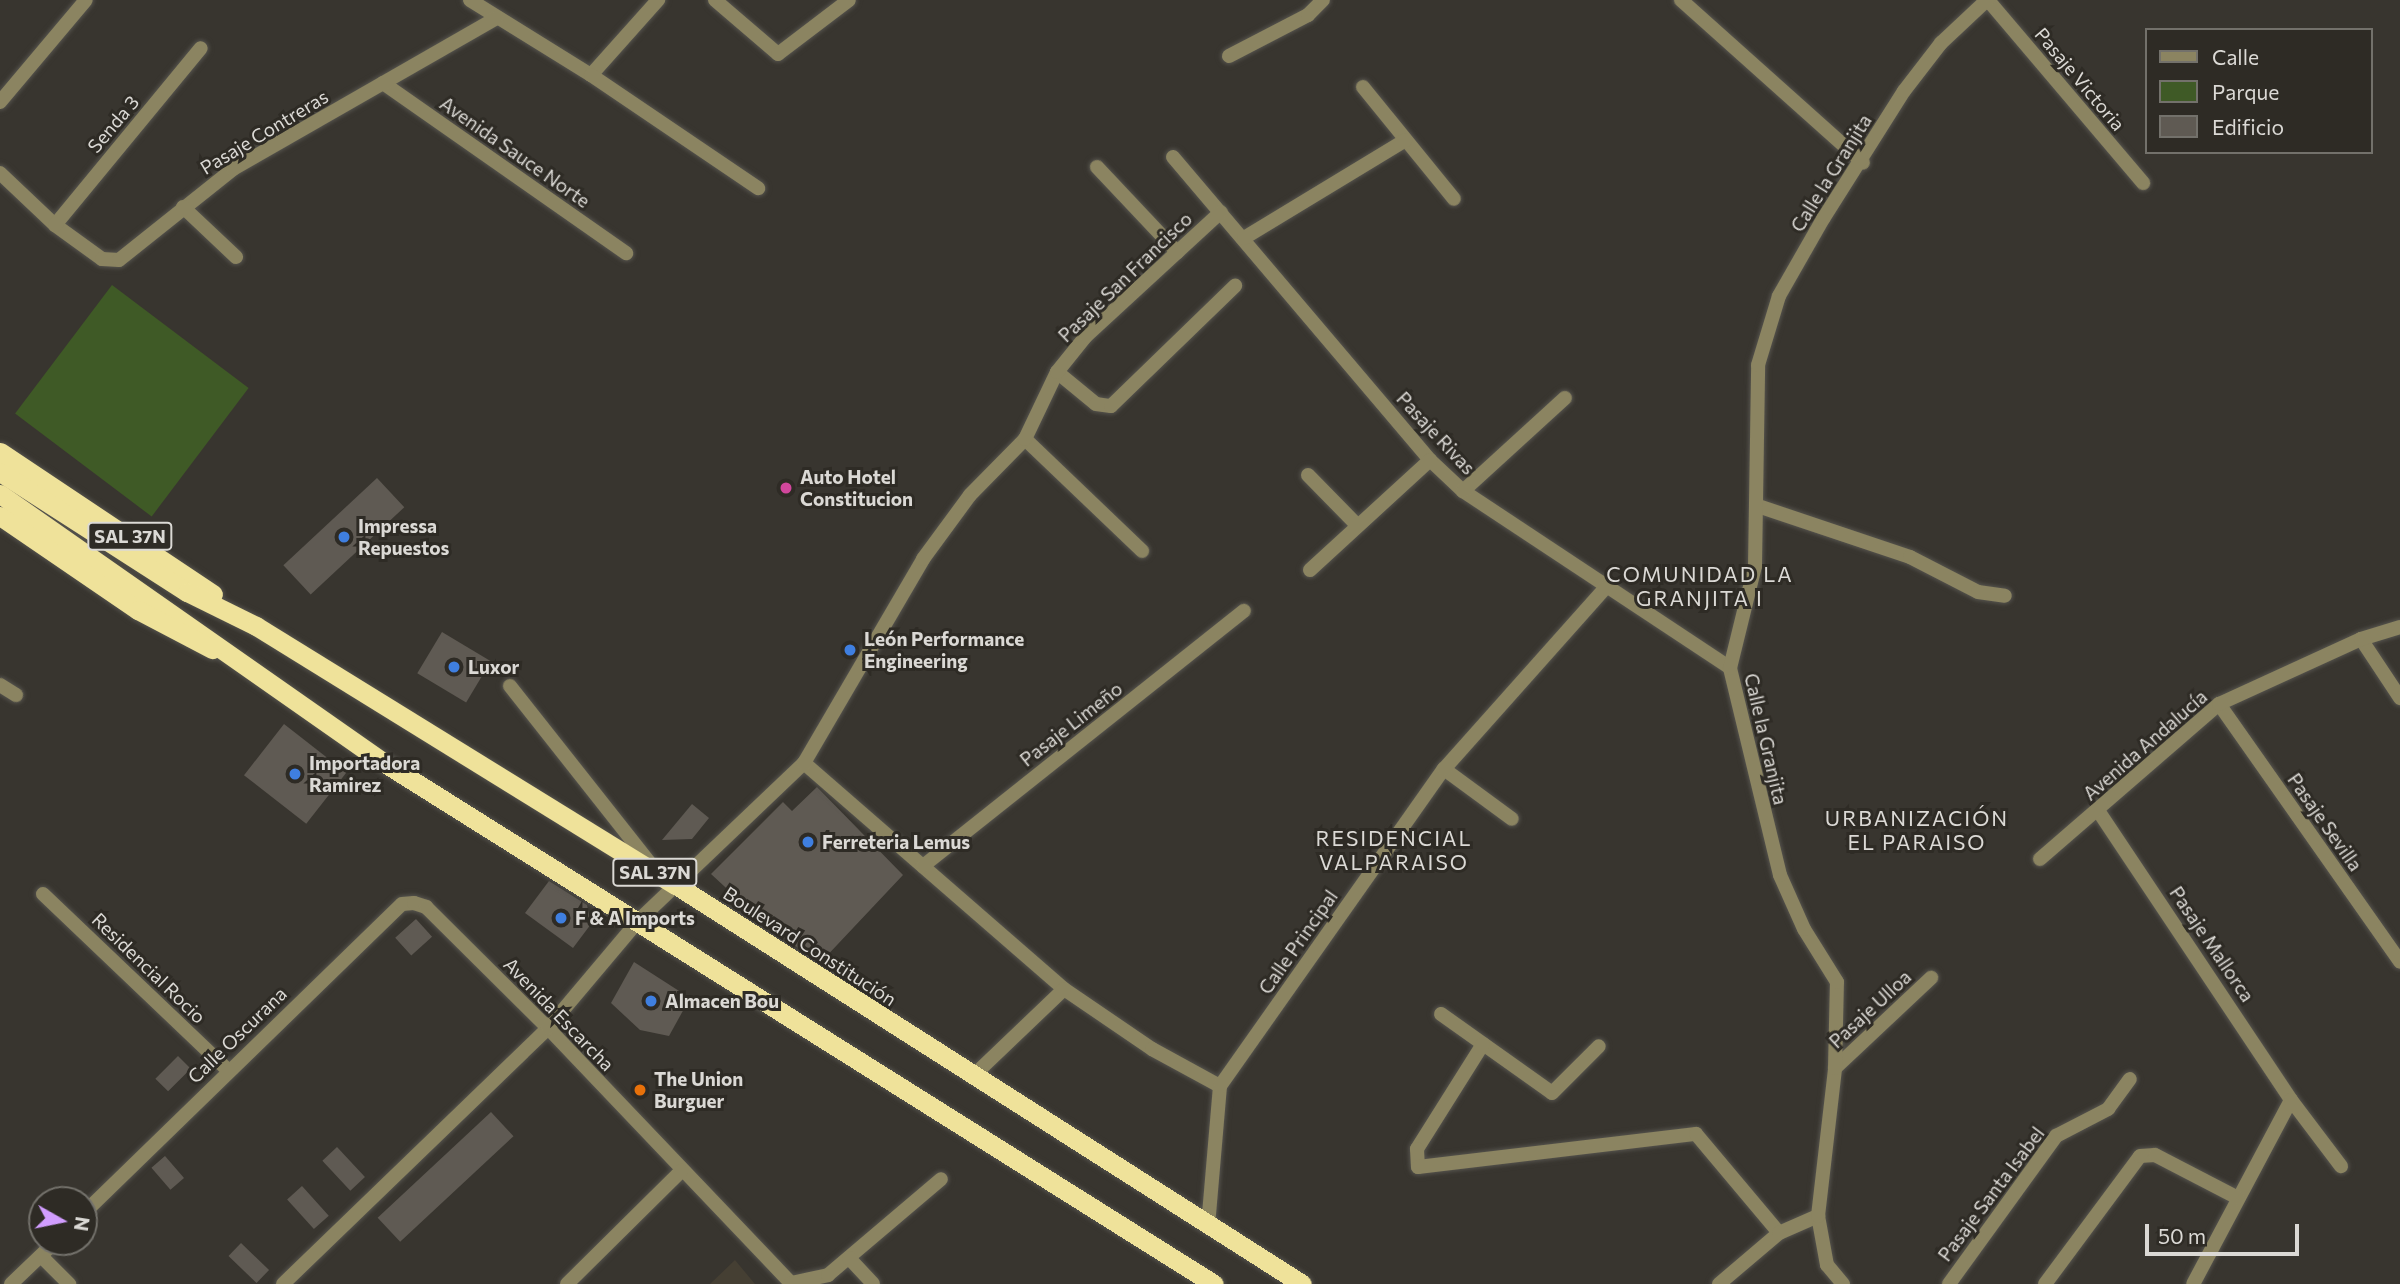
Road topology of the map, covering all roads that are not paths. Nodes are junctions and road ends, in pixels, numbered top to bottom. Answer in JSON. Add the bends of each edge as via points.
{"nodes":[{"id":1,"x":86,"y":0,"type":"edge"},
{"id":2,"x":470,"y":0,"type":"edge"},
{"id":3,"x":658,"y":0,"type":"edge"},
{"id":4,"x":715,"y":0,"type":"edge"},
{"id":5,"x":849,"y":0,"type":"edge"},
{"id":6,"x":1323,"y":0,"type":"edge"},
{"id":7,"x":1681,"y":0,"type":"edge"},
{"id":8,"x":1987,"y":0,"type":"edge"},
{"id":9,"x":497,"y":18,"type":"junction"},
{"id":10,"x":201,"y":48,"type":"dead end"},
{"id":11,"x":1229,"y":56,"type":"dead end"},
{"id":12,"x":591,"y":75,"type":"junction"},
{"id":13,"x":383,"y":83,"type":"junction"},
{"id":14,"x":1363,"y":87,"type":"dead end"},
{"id":15,"x":0,"y":102,"type":"edge"},
{"id":16,"x":1406,"y":140,"type":"junction"},
{"id":17,"x":1174,"y":157,"type":"dead end"},
{"id":18,"x":1863,"y":163,"type":"junction"},
{"id":19,"x":1097,"y":167,"type":"dead end"},
{"id":20,"x":0,"y":173,"type":"edge"},
{"id":21,"x":2143,"y":183,"type":"dead end"},
{"id":22,"x":758,"y":188,"type":"dead end"},
{"id":23,"x":1454,"y":199,"type":"dead end"},
{"id":24,"x":183,"y":207,"type":"junction"},
{"id":25,"x":1221,"y":212,"type":"junction"},
{"id":26,"x":55,"y":225,"type":"junction"},
{"id":27,"x":1244,"y":238,"type":"junction"},
{"id":28,"x":1177,"y":252,"type":"junction"},
{"id":29,"x":626,"y":253,"type":"dead end"},
{"id":30,"x":236,"y":257,"type":"dead end"},
{"id":31,"x":1235,"y":286,"type":"dead end"},
{"id":32,"x":1057,"y":372,"type":"junction"},
{"id":33,"x":1565,"y":398,"type":"dead end"},
{"id":34,"x":1025,"y":439,"type":"junction"},
{"id":35,"x":0,"y":452,"type":"edge"},
{"id":36,"x":1430,"y":460,"type":"junction"},
{"id":37,"x":0,"y":472,"type":"edge"},
{"id":38,"x":1308,"y":475,"type":"dead end"},
{"id":39,"x":1463,"y":491,"type":"junction"},
{"id":40,"x":0,"y":494,"type":"edge"},
{"id":41,"x":1758,"y":506,"type":"junction"},
{"id":42,"x":0,"y":516,"type":"edge"},
{"id":43,"x":1358,"y":526,"type":"junction"},
{"id":44,"x":1142,"y":551,"type":"dead end"},
{"id":45,"x":1310,"y":570,"type":"dead end"},
{"id":46,"x":1607,"y":586,"type":"junction"},
{"id":47,"x":2005,"y":596,"type":"dead end"},
{"id":48,"x":1244,"y":611,"type":"dead end"},
{"id":49,"x":256,"y":625,"type":"junction"},
{"id":50,"x":2400,"y":627,"type":"edge"},
{"id":51,"x":2361,"y":639,"type":"junction"},
{"id":52,"x":247,"y":664,"type":"junction"},
{"id":53,"x":1730,"y":668,"type":"junction"},
{"id":54,"x":0,"y":685,"type":"edge"},
{"id":55,"x":510,"y":686,"type":"dead end"},
{"id":56,"x":16,"y":695,"type":"dead end"},
{"id":57,"x":2400,"y":698,"type":"edge"},
{"id":58,"x":2219,"y":704,"type":"junction"},
{"id":59,"x":804,"y":763,"type":"junction"},
{"id":60,"x":1444,"y":769,"type":"junction"},
{"id":61,"x":2099,"y":812,"type":"junction"},
{"id":62,"x":1512,"y":819,"type":"dead end"},
{"id":63,"x":2040,"y":859,"type":"dead end"},
{"id":64,"x":923,"y":866,"type":"junction"},
{"id":65,"x":658,"y":874,"type":"junction"},
{"id":66,"x":676,"y":884,"type":"junction"},
{"id":67,"x":43,"y":894,"type":"dead end"},
{"id":68,"x":426,"y":907,"type":"joint"},
{"id":69,"x":638,"y":921,"type":"junction"},
{"id":70,"x":2400,"y":962,"type":"edge"},
{"id":71,"x":1931,"y":978,"type":"dead end"},
{"id":72,"x":1064,"y":989,"type":"junction"},
{"id":73,"x":1441,"y":1014,"type":"dead end"},
{"id":74,"x":548,"y":1028,"type":"junction"},
{"id":75,"x":1483,"y":1044,"type":"junction"},
{"id":76,"x":1599,"y":1046,"type":"dead end"},
{"id":77,"x":1835,"y":1068,"type":"junction"},
{"id":78,"x":228,"y":1069,"type":"junction"},
{"id":79,"x":972,"y":1077,"type":"junction"},
{"id":80,"x":2130,"y":1079,"type":"dead end"},
{"id":81,"x":1220,"y":1086,"type":"junction"},
{"id":82,"x":2291,"y":1100,"type":"junction"},
{"id":83,"x":2341,"y":1166,"type":"dead end"},
{"id":84,"x":681,"y":1171,"type":"junction"},
{"id":85,"x":941,"y":1179,"type":"dead end"},
{"id":86,"x":2238,"y":1198,"type":"junction"},
{"id":87,"x":98,"y":1199,"type":"edge"},
{"id":88,"x":1818,"y":1216,"type":"junction"},
{"id":89,"x":1208,"y":1226,"type":"junction"},
{"id":90,"x":1779,"y":1233,"type":"junction"},
{"id":91,"x":41,"y":1256,"type":"joint"},
{"id":92,"x":849,"y":1258,"type":"junction"},
{"id":93,"x":11,"y":1284,"type":"edge"},
{"id":94,"x":69,"y":1284,"type":"edge"},
{"id":95,"x":283,"y":1284,"type":"edge"},
{"id":96,"x":567,"y":1284,"type":"edge"},
{"id":97,"x":873,"y":1284,"type":"edge"},
{"id":98,"x":1214,"y":1284,"type":"edge"},
{"id":99,"x":1302,"y":1284,"type":"edge"},
{"id":100,"x":1719,"y":1284,"type":"edge"},
{"id":101,"x":1843,"y":1284,"type":"edge"},
{"id":102,"x":1949,"y":1284,"type":"edge"},
{"id":103,"x":2045,"y":1284,"type":"edge"},
{"id":104,"x":2193,"y":1284,"type":"edge"}],
"edges":[{"from":1,"to":15,"type":"street"},
{"from":2,"to":9,"type":"street"},
{"from":3,"to":12,"type":"street"},
{"from":4,"to":5,"type":"street","via":[[778,54]]},
{"from":6,"to":11,"type":"street","via":[[1308,15]]},
{"from":7,"to":18,"type":"street"},
{"from":8,"to":18,"type":"street","name":"Calle la Granjita","via":[[1941,43],[1904,91]]},
{"from":8,"to":21,"type":"street","name":"Pasaje Victoria"},
{"from":9,"to":12,"type":"street"},
{"from":9,"to":13,"type":"street","name":"Pasaje Contreras"},
{"from":10,"to":26,"type":"street","name":"Senda 3"},
{"from":12,"to":22,"type":"street"},
{"from":13,"to":24,"type":"street","name":"Pasaje Contreras","via":[[233,169]]},
{"from":13,"to":29,"type":"street","name":"Avenida Sauce Norte"},
{"from":14,"to":16,"type":"street"},
{"from":16,"to":23,"type":"street"},
{"from":16,"to":27,"type":"street"},
{"from":17,"to":25,"type":"street","name":"Pasaje Rivas"},
{"from":18,"to":41,"type":"street","name":"Calle la Granjita","via":[[1823,219],[1779,296],[1758,365],[1754,460]]},
{"from":19,"to":28,"type":"street"},
{"from":20,"to":26,"type":"street","name":"Pasaje Contreras"},
{"from":24,"to":26,"type":"street","name":"Pasaje Contreras","via":[[119,260],[102,259]]},
{"from":24,"to":30,"type":"street"},
{"from":25,"to":27,"type":"street","name":"Pasaje Rivas"},
{"from":25,"to":28,"type":"street","name":"Pasaje San Francisco"},
{"from":27,"to":36,"type":"street","name":"Pasaje Rivas"},
{"from":28,"to":32,"type":"street","name":"Pasaje San Francisco","via":[[1086,336]]},
{"from":31,"to":32,"type":"street","name":"Pasaje San Francisco","via":[[1111,405],[1096,404]]},
{"from":32,"to":34,"type":"street","name":"Pasaje San Francisco"},
{"from":33,"to":39,"type":"street"},
{"from":34,"to":44,"type":"street"},
{"from":34,"to":59,"type":"street","name":"Pasaje San Francisco","via":[[970,495],[923,559]]},
{"from":35,"to":49,"type":"highway","name":"Boulevard Constitución","number":"SAL 37N"},
{"from":36,"to":39,"type":"street","name":"Pasaje Rivas"},
{"from":36,"to":43,"type":"street"},
{"from":37,"to":49,"type":"highway","name":"Boulevard Constitución","number":"SAL 37N","via":[[187,592]]},
{"from":38,"to":43,"type":"street"},
{"from":39,"to":46,"type":"street","name":"Pasaje Rivas"},
{"from":40,"to":52,"type":"highway","number":"SAL 37N"},
{"from":41,"to":47,"type":"street","via":[[1910,557],[1978,592]]},
{"from":41,"to":53,"type":"street","name":"Calle la Granjita","via":[[1755,566]]},
{"from":42,"to":52,"type":"highway","number":"SAL 37N","via":[[182,637]]},
{"from":43,"to":45,"type":"street"},
{"from":46,"to":53,"type":"street","name":"Pasaje Rivas"},
{"from":46,"to":60,"type":"street","name":"Calle Principal"},
{"from":48,"to":64,"type":"street","name":"Pasaje Limeño"},
{"from":49,"to":65,"type":"highway","name":"Boulevard Constitución","number":"SAL 37N"},
{"from":50,"to":51,"type":"street","name":"Avenida Andalucía"},
{"from":51,"to":57,"type":"street"},
{"from":51,"to":58,"type":"street","name":"Avenida Andalucía"},
{"from":52,"to":69,"type":"highway","number":"SAL 37N","via":[[383,762]]},
{"from":53,"to":77,"type":"street","name":"Calle la Granjita","via":[[1780,875],[1804,929],[1837,982]]},
{"from":54,"to":56,"type":"street"},
{"from":55,"to":65,"type":"street"},
{"from":58,"to":61,"type":"street","name":"Avenida Andalucía"},
{"from":58,"to":70,"type":"street","name":"Pasaje Sevilla"},
{"from":59,"to":64,"type":"street"},
{"from":59,"to":66,"type":"street","name":"Pasaje San Francisco"},
{"from":60,"to":62,"type":"street"},
{"from":60,"to":81,"type":"street","name":"Calle Principal"},
{"from":61,"to":63,"type":"street","name":"Avenida Andalucía"},
{"from":61,"to":82,"type":"street","name":"Pasaje Mallorca"},
{"from":64,"to":72,"type":"street"},
{"from":65,"to":66,"type":"highway","name":"Boulevard Constitución","number":"SAL 37N"},
{"from":66,"to":69,"type":"street","name":"Pasaje San Francisco"},
{"from":66,"to":79,"type":"highway","name":"Boulevard Constitución","number":"SAL 37N"},
{"from":67,"to":78,"type":"street","name":"Residencial Rocio"},
{"from":68,"to":74,"type":"street","name":"Avenida Escarcha"},
{"from":68,"to":78,"type":"street","name":"Calle Oscurana","via":[[402,904]]},
{"from":69,"to":74,"type":"street","name":"Pasaje San Francisco"},
{"from":69,"to":98,"type":"highway","number":"SAL 37N"},
{"from":71,"to":77,"type":"street","name":"Pasaje Ulloa"},
{"from":72,"to":79,"type":"street"},
{"from":72,"to":81,"type":"street","via":[[1152,1049]]},
{"from":73,"to":75,"type":"street"},
{"from":74,"to":84,"type":"street","name":"Avenida Escarcha"},
{"from":74,"to":95,"type":"street","name":"Pasaje San Francisco"},
{"from":75,"to":76,"type":"street","via":[[1552,1093]]},
{"from":75,"to":90,"type":"street","via":[[1417,1149],[1418,1167],[1696,1134]]},
{"from":77,"to":88,"type":"street","name":"Calle la Granjita"},
{"from":78,"to":87,"type":"street","name":"Calle Oscurana"},
{"from":79,"to":89,"type":"highway","name":"Boulevard Constitución","number":"SAL 37N"},
{"from":80,"to":102,"type":"street","name":"Pasaje Santa Isabel","via":[[2108,1109],[2056,1136]]},
{"from":81,"to":89,"type":"street"},
{"from":82,"to":83,"type":"street","name":"Pasaje Mallorca"},
{"from":82,"to":86,"type":"street"},
{"from":84,"to":92,"type":"street","name":"Avenida Escarcha","via":[[791,1283],[828,1275]]},
{"from":84,"to":96,"type":"street"},
{"from":85,"to":92,"type":"street"},
{"from":86,"to":103,"type":"street","via":[[2155,1155],[2140,1156]]},
{"from":86,"to":104,"type":"street"},
{"from":88,"to":90,"type":"street"},
{"from":88,"to":101,"type":"street","name":"Calle la Granjita","via":[[1827,1265]]},
{"from":89,"to":99,"type":"highway","name":"Boulevard Constitución","number":"SAL 37N"},
{"from":90,"to":100,"type":"street"},
{"from":91,"to":93,"type":"street"},
{"from":91,"to":94,"type":"street"},
{"from":92,"to":97,"type":"street"}]}
